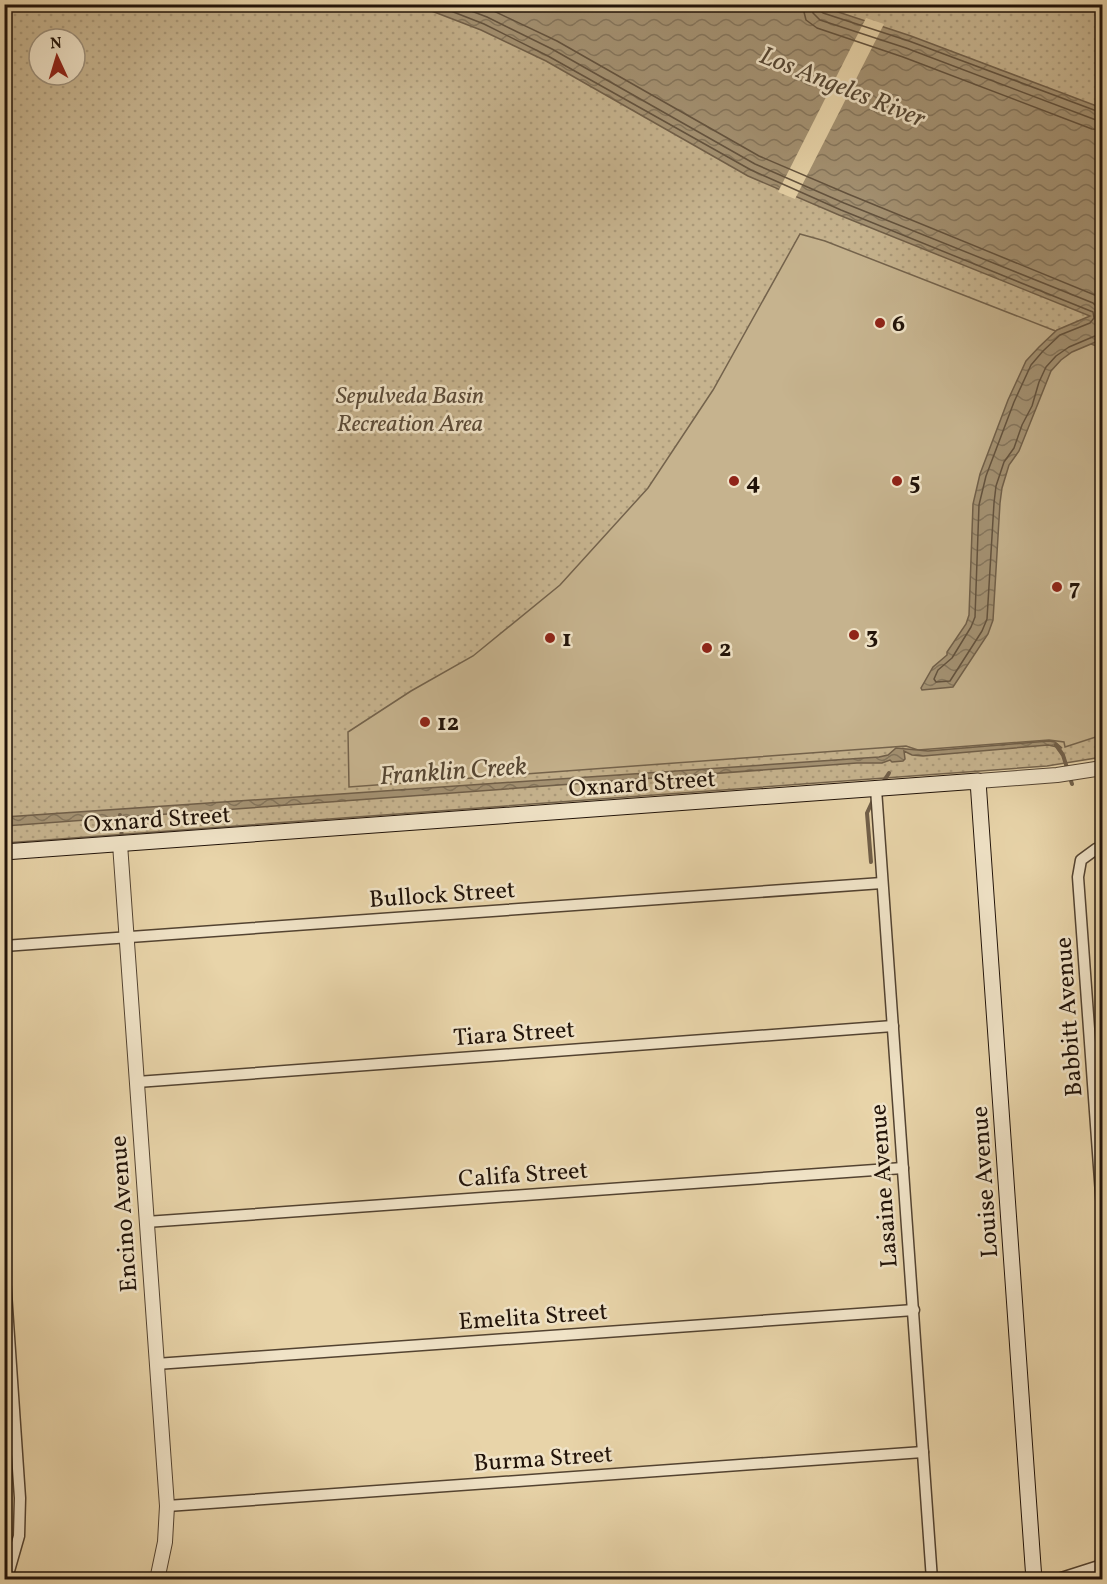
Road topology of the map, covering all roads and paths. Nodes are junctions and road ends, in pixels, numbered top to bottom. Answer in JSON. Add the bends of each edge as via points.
{"nodes":[{"id":1,"x":1102,"y":768,"type":"edge"},
{"id":2,"x":978,"y":781,"type":"junction"},
{"id":3,"x":876,"y":789,"type":"junction"},
{"id":4,"x":120,"y":844,"type":"junction"},
{"id":5,"x":1102,"y":848,"type":"edge"},
{"id":6,"x":4,"y":852,"type":"edge"},
{"id":7,"x":882,"y":883,"type":"junction"},
{"id":8,"x":126,"y":938,"type":"junction"},
{"id":9,"x":4,"y":946,"type":"edge"},
{"id":10,"x":893,"y":1026,"type":"junction"},
{"id":11,"x":137,"y":1082,"type":"junction"},
{"id":12,"x":903,"y":1168,"type":"junction"},
{"id":13,"x":1102,"y":1208,"type":"edge"},
{"id":14,"x":146,"y":1222,"type":"junction"},
{"id":15,"x":4,"y":1263,"type":"edge"},
{"id":16,"x":914,"y":1310,"type":"junction"},
{"id":17,"x":156,"y":1364,"type":"junction"},
{"id":18,"x":923,"y":1452,"type":"junction"},
{"id":19,"x":167,"y":1506,"type":"junction"},
{"id":20,"x":1102,"y":1565,"type":"edge"},
{"id":21,"x":7,"y":1578,"type":"edge"},
{"id":22,"x":157,"y":1580,"type":"edge"},
{"id":23,"x":932,"y":1580,"type":"edge"},
{"id":24,"x":1034,"y":1580,"type":"edge"},
{"id":25,"x":1055,"y":1580,"type":"edge"}],
"edges":[{"from":1,"to":2,"type":"street","name":"Oxnard Street"},
{"from":2,"to":3,"type":"main road","name":"Oxnard Street"},
{"from":2,"to":24,"type":"main road","name":"Louise Avenue"},
{"from":3,"to":4,"type":"main road","name":"Oxnard Street"},
{"from":3,"to":7,"type":"street","name":"Lasaine Avenue"},
{"from":4,"to":6,"type":"main road","name":"Oxnard Street"},
{"from":4,"to":8,"type":"street","name":"Encino Avenue"},
{"from":5,"to":13,"type":"street","name":"Babbitt Avenue","via":[[1081,860],[1078,877]]},
{"from":7,"to":8,"type":"street","name":"Bullock Street"},
{"from":7,"to":10,"type":"street","name":"Lasaine Avenue"},
{"from":8,"to":9,"type":"street","name":"Bullock Street"},
{"from":8,"to":11,"type":"street","name":"Encino Avenue"},
{"from":10,"to":11,"type":"street","name":"Tiara Street"},
{"from":10,"to":12,"type":"street","name":"Lasaine Avenue"},
{"from":11,"to":14,"type":"street","name":"Encino Avenue"},
{"from":12,"to":14,"type":"street","name":"Califa Street"},
{"from":12,"to":16,"type":"street","name":"Lasaine Avenue"},
{"from":14,"to":17,"type":"street","name":"Encino Avenue"},
{"from":15,"to":21,"type":"street","via":[[20,1498],[19,1536]]},
{"from":16,"to":17,"type":"street","name":"Emelita Street"},
{"from":16,"to":18,"type":"street","name":"Lasaine Avenue"},
{"from":17,"to":19,"type":"street","name":"Encino Avenue"},
{"from":18,"to":19,"type":"street","name":"Burma Street"},
{"from":18,"to":23,"type":"street","name":"Lasaine Avenue"},
{"from":19,"to":22,"type":"street","name":"Encino Avenue"},
{"from":20,"to":25,"type":"street"}]}
